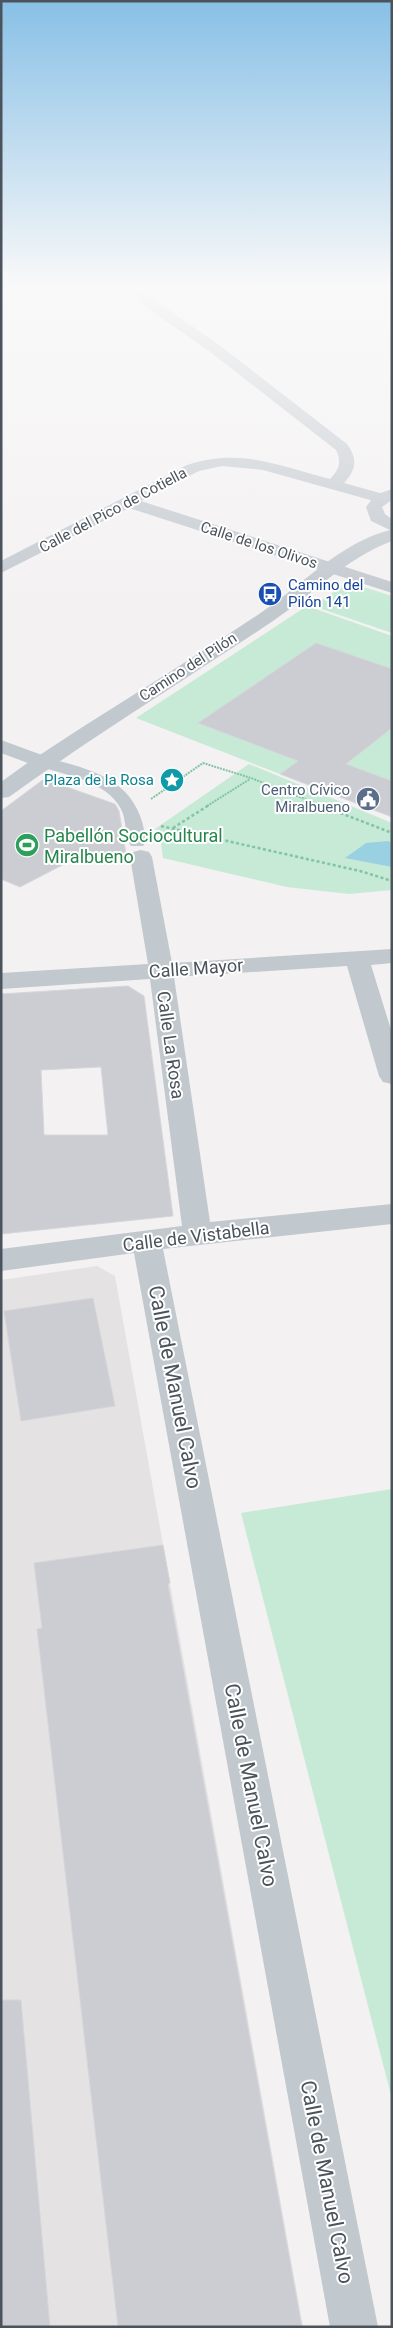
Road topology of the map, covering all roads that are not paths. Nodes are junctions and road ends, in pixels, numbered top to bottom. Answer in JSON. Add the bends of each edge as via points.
{"nodes":[{"id":1,"x":274,"y":395,"type":"edge"},
{"id":2,"x":333,"y":485,"type":"junction"},
{"id":3,"x":387,"y":496,"type":"edge"},
{"id":4,"x":127,"y":502,"type":"junction"},
{"id":5,"x":389,"y":528,"type":"edge"},
{"id":6,"x":1,"y":568,"type":"edge"},
{"id":7,"x":331,"y":568,"type":"junction"},
{"id":8,"x":392,"y":588,"type":"edge"},
{"id":9,"x":1,"y":746,"type":"edge"},
{"id":10,"x":43,"y":762,"type":"junction"},
{"id":11,"x":1,"y":792,"type":"edge"},
{"id":12,"x":139,"y":843,"type":"joint"},
{"id":13,"x":392,"y":956,"type":"edge"},
{"id":14,"x":357,"y":958,"type":"junction"},
{"id":15,"x":160,"y":970,"type":"junction"},
{"id":16,"x":1,"y":981,"type":"edge"},
{"id":17,"x":392,"y":1076,"type":"edge"},
{"id":18,"x":392,"y":1214,"type":"edge"},
{"id":19,"x":197,"y":1234,"type":"junction"},
{"id":20,"x":147,"y":1242,"type":"junction"},
{"id":21,"x":1,"y":1260,"type":"edge"},
{"id":22,"x":354,"y":2327,"type":"edge"}],
"edges":[{"from":1,"to":2,"type":"street","via":[[347,454],[348,464]]},
{"from":2,"to":3,"type":"street","name":"Calle del Pico de Cotiella"},
{"from":2,"to":4,"type":"street","name":"Calle del Pico de Cotiella","via":[[255,463],[227,460],[193,468]]},
{"from":3,"to":5,"type":"street","via":[[376,503],[374,512]]},
{"from":4,"to":6,"type":"street","name":"Calle del Pico de Cotiella"},
{"from":4,"to":7,"type":"street","name":"Calle de los Olivos"},
{"from":5,"to":7,"type":"street","name":"Camino del Pilón"},
{"from":7,"to":8,"type":"street","name":"Calle de los Olivos"},
{"from":7,"to":10,"type":"street","name":"Camino del Pilón","via":[[268,616]]},
{"from":9,"to":10,"type":"street"},
{"from":10,"to":11,"type":"street","name":"Camino del Pilón"},
{"from":10,"to":12,"type":"street","name":"Calle La Rosa","via":[[112,786],[132,812]]},
{"from":12,"to":15,"type":"street","name":"Calle La Rosa"},
{"from":13,"to":14,"type":"street","name":"Calle Mayor"},
{"from":14,"to":15,"type":"street","name":"Calle Mayor"},
{"from":14,"to":17,"type":"street"},
{"from":15,"to":16,"type":"street","name":"Calle Mayor"},
{"from":15,"to":19,"type":"street","name":"Calle La Rosa"},
{"from":18,"to":19,"type":"street","name":"Calle de Vistabella"},
{"from":19,"to":20,"type":"street","name":"Calle de Vistabella"},
{"from":20,"to":21,"type":"street","name":"Calle de Vistabella"},
{"from":20,"to":22,"type":"street","name":"Calle de Manuel Calvo"}]}
